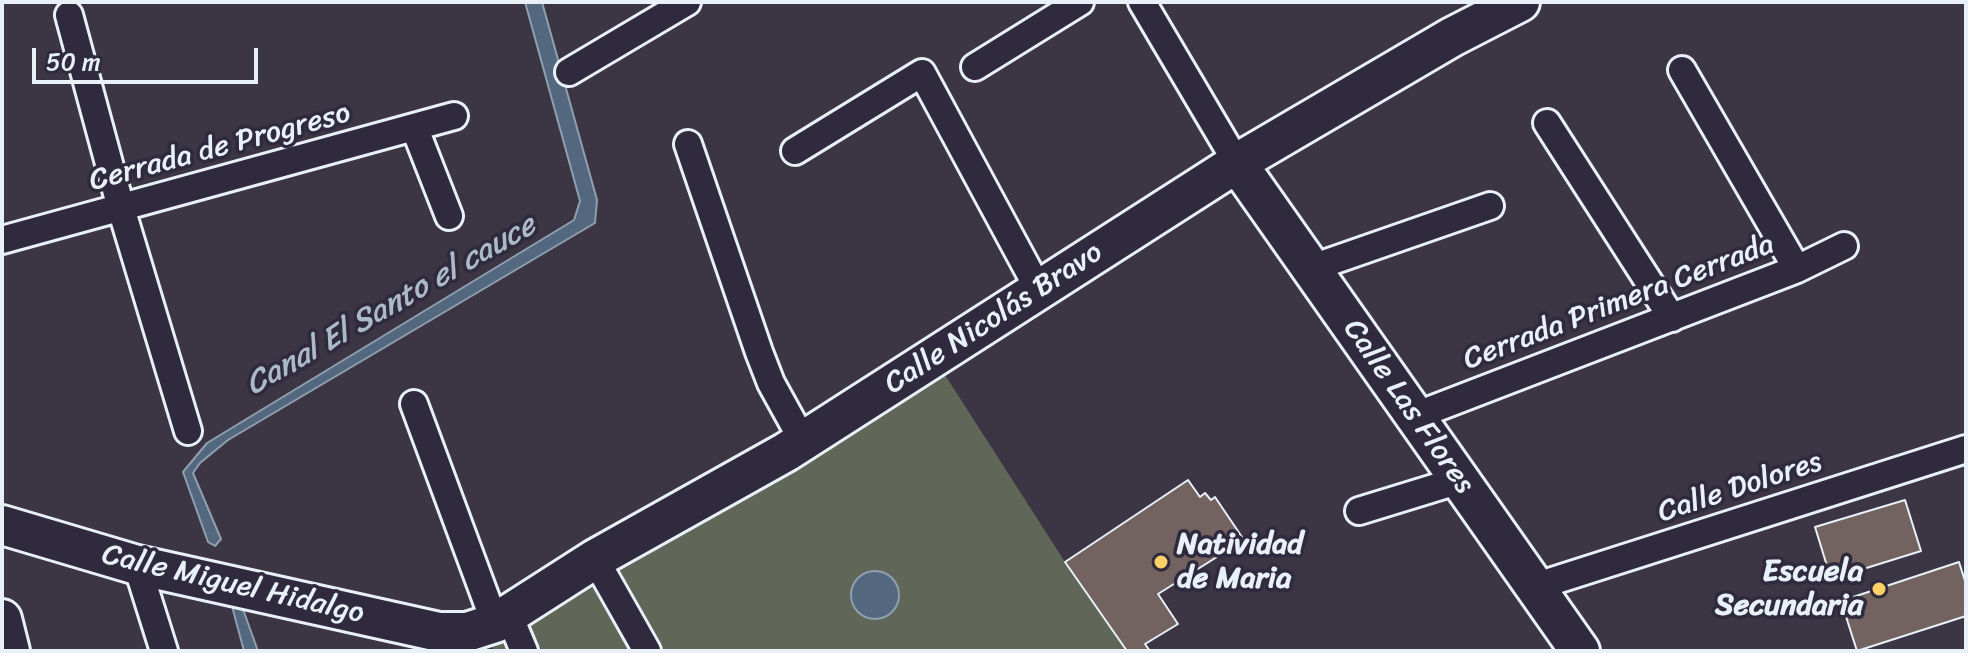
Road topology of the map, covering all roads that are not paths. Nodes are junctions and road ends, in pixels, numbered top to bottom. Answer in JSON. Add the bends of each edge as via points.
{"nodes":[{"id":1,"x":687,"y":2,"type":"edge"},
{"id":2,"x":1080,"y":2,"type":"edge"},
{"id":3,"x":1142,"y":2,"type":"edge"},
{"id":4,"x":1520,"y":2,"type":"edge"},
{"id":5,"x":69,"y":15,"type":"dead end"},
{"id":6,"x":975,"y":67,"type":"dead end"},
{"id":7,"x":1682,"y":70,"type":"dead end"},
{"id":8,"x":569,"y":72,"type":"dead end"},
{"id":9,"x":454,"y":116,"type":"dead end"},
{"id":10,"x":1547,"y":123,"type":"dead end"},
{"id":11,"x":415,"y":129,"type":"junction"},
{"id":12,"x":688,"y":144,"type":"dead end"},
{"id":13,"x":795,"y":151,"type":"dead end"},
{"id":14,"x":1237,"y":163,"type":"junction"},
{"id":15,"x":1490,"y":206,"type":"dead end"},
{"id":16,"x":121,"y":208,"type":"junction"},
{"id":17,"x":449,"y":216,"type":"dead end"},
{"id":18,"x":2,"y":240,"type":"edge"},
{"id":19,"x":1844,"y":246,"type":"dead end"},
{"id":20,"x":1309,"y":269,"type":"junction"},
{"id":21,"x":1797,"y":269,"type":"junction"},
{"id":22,"x":1039,"y":290,"type":"junction"},
{"id":23,"x":1672,"y":318,"type":"junction"},
{"id":24,"x":414,"y":404,"type":"dead end"},
{"id":25,"x":1415,"y":416,"type":"junction"},
{"id":26,"x":188,"y":431,"type":"dead end"},
{"id":27,"x":803,"y":441,"type":"junction"},
{"id":28,"x":1966,"y":449,"type":"edge"},
{"id":29,"x":1460,"y":480,"type":"junction"},
{"id":30,"x":1359,"y":511,"type":"dead end"},
{"id":31,"x":2,"y":525,"type":"edge"},
{"id":32,"x":595,"y":559,"type":"junction"},
{"id":33,"x":137,"y":565,"type":"junction"},
{"id":34,"x":1534,"y":587,"type":"junction"},
{"id":35,"x":2,"y":619,"type":"edge"},
{"id":36,"x":490,"y":623,"type":"junction"},
{"id":37,"x":10,"y":651,"type":"edge"},
{"id":38,"x":164,"y":651,"type":"edge"},
{"id":39,"x":524,"y":651,"type":"edge"},
{"id":40,"x":647,"y":651,"type":"edge"},
{"id":41,"x":1580,"y":651,"type":"edge"}],
"edges":[{"from":1,"to":8,"type":"street"},
{"from":2,"to":6,"type":"street"},
{"from":3,"to":14,"type":"street"},
{"from":4,"to":14,"type":"street","name":"Calle Nicolás Bravo"},
{"from":5,"to":16,"type":"street"},
{"from":7,"to":21,"type":"street"},
{"from":9,"to":11,"type":"street","name":"Cerrada de Progreso"},
{"from":10,"to":23,"type":"street"},
{"from":11,"to":16,"type":"street","name":"Cerrada de Progreso"},
{"from":11,"to":17,"type":"street"},
{"from":12,"to":27,"type":"street","via":[[767,373]]},
{"from":13,"to":22,"type":"street","via":[[922,73]]},
{"from":14,"to":20,"type":"street","name":"Calle Las Flores"},
{"from":14,"to":22,"type":"street","name":"Calle Nicolás Bravo"},
{"from":15,"to":20,"type":"street"},
{"from":16,"to":18,"type":"street","name":"Cerrada de Progreso"},
{"from":16,"to":26,"type":"street"},
{"from":19,"to":21,"type":"street","name":"Cerrada Primera Cerrada"},
{"from":20,"to":25,"type":"street","name":"Calle Las Flores"},
{"from":21,"to":23,"type":"street","name":"Cerrada Primera Cerrada"},
{"from":22,"to":27,"type":"street","name":"Calle Nicolás Bravo"},
{"from":23,"to":25,"type":"street","name":"Cerrada Primera Cerrada"},
{"from":24,"to":36,"type":"street"},
{"from":25,"to":29,"type":"street","name":"Calle Las Flores"},
{"from":27,"to":32,"type":"street","name":"Calle Nicolás Bravo"},
{"from":28,"to":34,"type":"street","name":"Calle Dolores"},
{"from":29,"to":30,"type":"street"},
{"from":29,"to":34,"type":"street","name":"Calle Las Flores"},
{"from":31,"to":33,"type":"street","name":"Calle Miguel Hidalgo"},
{"from":32,"to":36,"type":"street","name":"Calle Nicolás Bravo"},
{"from":32,"to":40,"type":"street"},
{"from":33,"to":36,"type":"street","name":"Calle Miguel Hidalgo","via":[[439,632]]},
{"from":33,"to":38,"type":"street"},
{"from":34,"to":41,"type":"street","name":"Calle Las Flores"},
{"from":35,"to":37,"type":"street"},
{"from":36,"to":39,"type":"street"}]}
